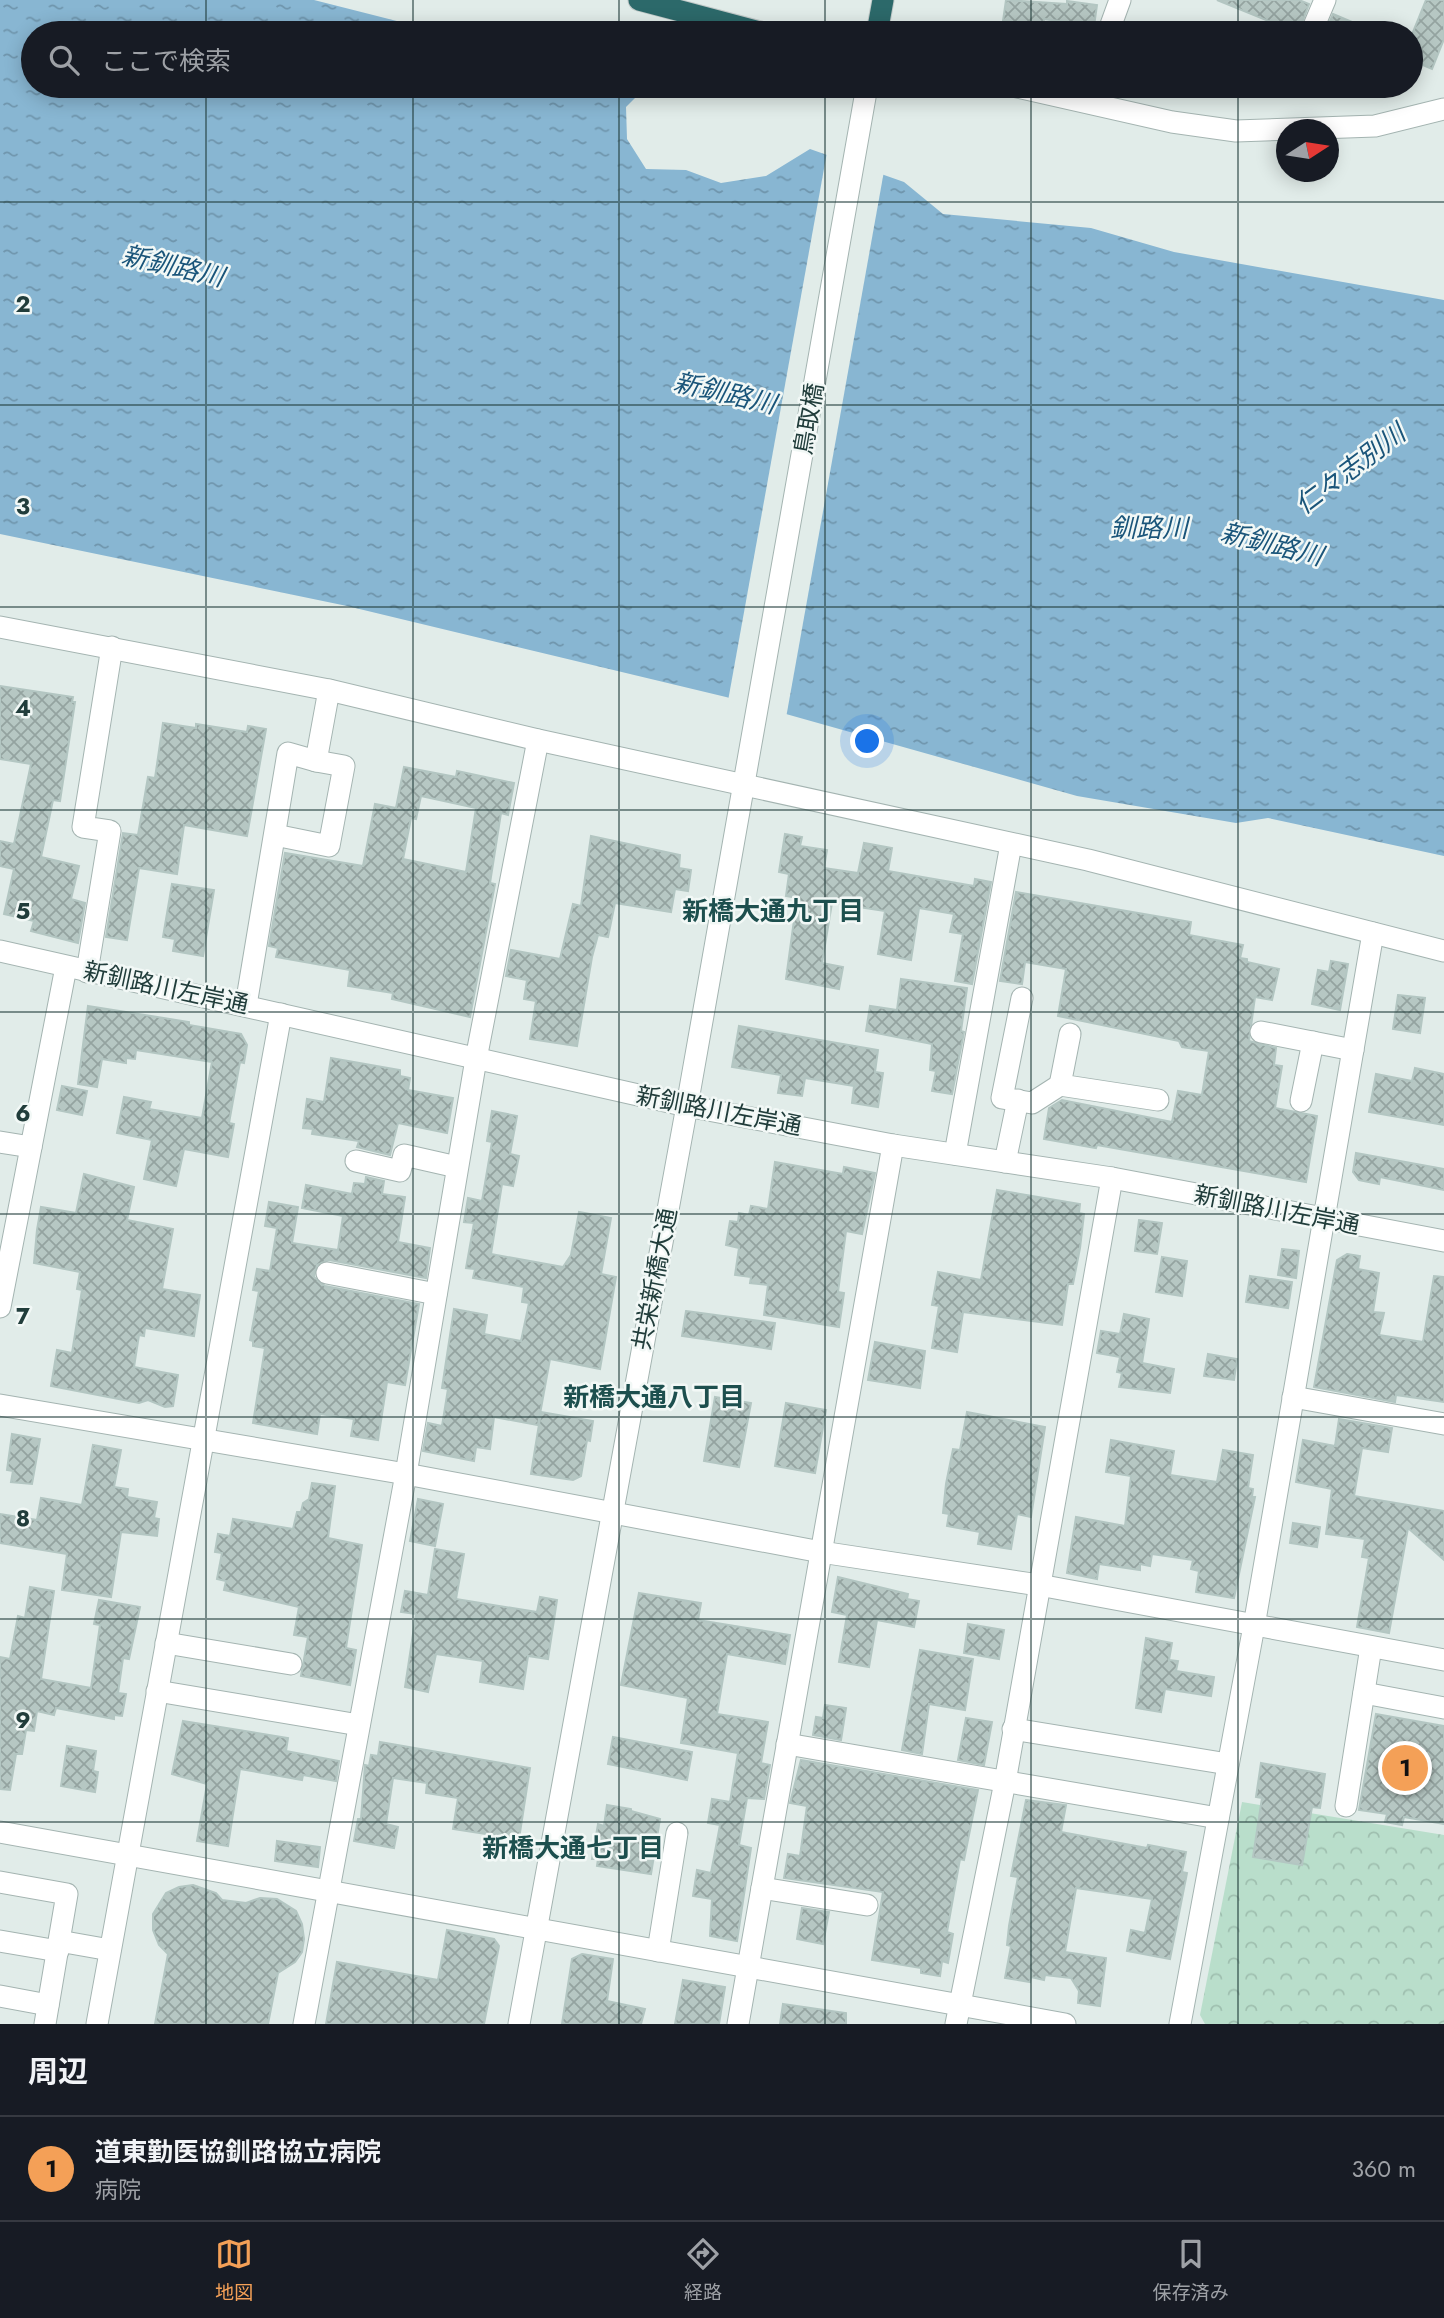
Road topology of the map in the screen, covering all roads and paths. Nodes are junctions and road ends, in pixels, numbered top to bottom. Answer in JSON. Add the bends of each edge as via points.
{"nodes":[{"id":1,"x":883,"y":0,"type":"edge"},
{"id":2,"x":1117,"y":0,"type":"edge"},
{"id":3,"x":1325,"y":0,"type":"edge"},
{"id":4,"x":647,"y":1,"type":"edge"},
{"id":5,"x":720,"y":21,"type":"edge"},
{"id":6,"x":879,"y":21,"type":"edge"},
{"id":7,"x":1111,"y":21,"type":"edge"},
{"id":8,"x":1316,"y":21,"type":"edge"},
{"id":9,"x":865,"y":98,"type":"edge"},
{"id":10,"x":1100,"y":98,"type":"edge"},
{"id":11,"x":1444,"y":109,"type":"edge"},
{"id":12,"x":0,"y":627,"type":"edge"},
{"id":13,"x":112,"y":647,"type":"junction"},
{"id":14,"x":329,"y":690,"type":"junction"},
{"id":15,"x":538,"y":740,"type":"junction"},
{"id":16,"x":752,"y":741,"type":"joint"},
{"id":17,"x":316,"y":761,"type":"junction"},
{"id":18,"x":742,"y":785,"type":"junction"},
{"id":19,"x":275,"y":835,"type":"junction"},
{"id":20,"x":1011,"y":844,"type":"junction"},
{"id":21,"x":1373,"y":933,"type":"junction"},
{"id":22,"x":0,"y":951,"type":"edge"},
{"id":23,"x":1444,"y":951,"type":"edge"},
{"id":24,"x":66,"y":967,"type":"junction"},
{"id":25,"x":87,"y":972,"type":"junction"},
{"id":26,"x":1021,"y":998,"type":"dead end"},
{"id":27,"x":246,"y":1005,"type":"junction"},
{"id":28,"x":281,"y":1014,"type":"junction"},
{"id":29,"x":1261,"y":1032,"type":"dead end"},
{"id":30,"x":1070,"y":1034,"type":"dead end"},
{"id":31,"x":1313,"y":1042,"type":"junction"},
{"id":32,"x":1353,"y":1050,"type":"junction"},
{"id":33,"x":475,"y":1059,"type":"junction"},
{"id":34,"x":1060,"y":1085,"type":"junction"},
{"id":35,"x":1018,"y":1100,"type":"junction"},
{"id":36,"x":1158,"y":1100,"type":"dead end"},
{"id":37,"x":1301,"y":1101,"type":"dead end"},
{"id":38,"x":687,"y":1106,"type":"junction"},
{"id":39,"x":0,"y":1142,"type":"edge"},
{"id":40,"x":893,"y":1145,"type":"junction"},
{"id":41,"x":31,"y":1147,"type":"junction"},
{"id":42,"x":955,"y":1154,"type":"junction"},
{"id":43,"x":356,"y":1161,"type":"dead end"},
{"id":44,"x":1005,"y":1162,"type":"junction"},
{"id":45,"x":457,"y":1167,"type":"junction"},
{"id":46,"x":1112,"y":1178,"type":"junction"},
{"id":47,"x":1322,"y":1220,"type":"junction"},
{"id":48,"x":1444,"y":1241,"type":"edge"},
{"id":49,"x":3,"y":1269,"type":"edge"},
{"id":50,"x":327,"y":1273,"type":"dead end"},
{"id":51,"x":436,"y":1294,"type":"junction"},
{"id":52,"x":0,"y":1307,"type":"edge"},
{"id":53,"x":1293,"y":1397,"type":"junction"},
{"id":54,"x":0,"y":1405,"type":"edge"},
{"id":55,"x":1444,"y":1424,"type":"edge"},
{"id":56,"x":204,"y":1439,"type":"junction"},
{"id":57,"x":406,"y":1474,"type":"junction"},
{"id":58,"x":610,"y":1515,"type":"junction"},
{"id":59,"x":821,"y":1552,"type":"junction"},
{"id":60,"x":1039,"y":1585,"type":"junction"},
{"id":61,"x":1254,"y":1626,"type":"junction"},
{"id":62,"x":166,"y":1643,"type":"junction"},
{"id":63,"x":1371,"y":1647,"type":"junction"},
{"id":64,"x":1444,"y":1660,"type":"edge"},
{"id":65,"x":291,"y":1664,"type":"dead end"},
{"id":66,"x":157,"y":1691,"type":"junction"},
{"id":67,"x":1364,"y":1693,"type":"junction"},
{"id":68,"x":1444,"y":1708,"type":"edge"},
{"id":69,"x":359,"y":1725,"type":"junction"},
{"id":70,"x":1013,"y":1729,"type":"junction"},
{"id":71,"x":787,"y":1744,"type":"junction"},
{"id":72,"x":1228,"y":1764,"type":"junction"},
{"id":73,"x":1005,"y":1782,"type":"junction"},
{"id":74,"x":1346,"y":1806,"type":"dead end"},
{"id":75,"x":1219,"y":1818,"type":"junction"},
{"id":76,"x":0,"y":1832,"type":"edge"},
{"id":77,"x":677,"y":1833,"type":"dead end"},
{"id":78,"x":127,"y":1854,"type":"junction"},
{"id":79,"x":0,"y":1882,"type":"edge"},
{"id":80,"x":762,"y":1888,"type":"junction"},
{"id":81,"x":327,"y":1891,"type":"junction"},
{"id":82,"x":867,"y":1905,"type":"dead end"},
{"id":83,"x":536,"y":1929,"type":"junction"},
{"id":84,"x":0,"y":1941,"type":"edge"},
{"id":85,"x":59,"y":1946,"type":"junction"},
{"id":86,"x":110,"y":1950,"type":"junction"},
{"id":87,"x":658,"y":1951,"type":"junction"},
{"id":88,"x":748,"y":1967,"type":"junction"},
{"id":89,"x":0,"y":1996,"type":"edge"},
{"id":90,"x":47,"y":2014,"type":"edge"},
{"id":91,"x":958,"y":2015,"type":"edge"},
{"id":92,"x":97,"y":2024,"type":"edge"},
{"id":93,"x":304,"y":2024,"type":"edge"},
{"id":94,"x":519,"y":2024,"type":"edge"},
{"id":95,"x":738,"y":2024,"type":"edge"},
{"id":96,"x":1065,"y":2024,"type":"edge"},
{"id":97,"x":1180,"y":2024,"type":"edge"}],
"edges":[{"from":1,"to":6,"type":"highway"},
{"from":2,"to":7,"type":"street"},
{"from":3,"to":8,"type":"street"},
{"from":4,"to":5,"type":"highway"},
{"from":9,"to":16,"type":"street","name":"鳥取橋"},
{"from":10,"to":11,"type":"street","via":[[1172,122],[1236,131],[1375,126]]},
{"from":12,"to":13,"type":"street"},
{"from":13,"to":14,"type":"street"},
{"from":13,"to":25,"type":"street","via":[[83,827],[110,831]]},
{"from":14,"to":15,"type":"street"},
{"from":14,"to":17,"type":"street"},
{"from":15,"to":18,"type":"street"},
{"from":15,"to":33,"type":"street"},
{"from":16,"to":18,"type":"street","name":"共栄新橋大通"},
{"from":17,"to":19,"type":"street","via":[[288,753]]},
{"from":17,"to":19,"type":"street","via":[[344,766],[329,846]]},
{"from":18,"to":20,"type":"street"},
{"from":18,"to":38,"type":"street","name":"共栄新橋大通"},
{"from":19,"to":27,"type":"street"},
{"from":20,"to":21,"type":"street"},
{"from":20,"to":42,"type":"street"},
{"from":21,"to":23,"type":"street"},
{"from":21,"to":32,"type":"street"},
{"from":22,"to":24,"type":"street","name":"新釧路川左岸通"},
{"from":24,"to":25,"type":"street","name":"新釧路川左岸通"},
{"from":24,"to":41,"type":"street"},
{"from":25,"to":27,"type":"street","name":"新釧路川左岸通"},
{"from":26,"to":35,"type":"street","via":[[1002,1098]]},
{"from":27,"to":28,"type":"street","name":"新釧路川左岸通"},
{"from":28,"to":33,"type":"street","name":"新釧路川左岸通"},
{"from":28,"to":56,"type":"street"},
{"from":29,"to":31,"type":"street"},
{"from":30,"to":34,"type":"street"},
{"from":31,"to":32,"type":"street"},
{"from":31,"to":37,"type":"street"},
{"from":32,"to":47,"type":"street"},
{"from":33,"to":38,"type":"street","name":"新釧路川左岸通"},
{"from":33,"to":45,"type":"street"},
{"from":34,"to":35,"type":"street","via":[[1032,1103]]},
{"from":34,"to":36,"type":"street"},
{"from":35,"to":44,"type":"street"},
{"from":38,"to":40,"type":"street","name":"新釧路川左岸通"},
{"from":38,"to":58,"type":"street","name":"共栄新橋大通"},
{"from":39,"to":41,"type":"street"},
{"from":40,"to":42,"type":"street","name":"新釧路川左岸通"},
{"from":40,"to":59,"type":"street"},
{"from":41,"to":49,"type":"street"},
{"from":42,"to":44,"type":"street","name":"新釧路川左岸通"},
{"from":43,"to":45,"type":"street","via":[[400,1171],[404,1156]]},
{"from":44,"to":46,"type":"street","name":"新釧路川左岸通"},
{"from":45,"to":51,"type":"street"},
{"from":46,"to":47,"type":"street","name":"新釧路川左岸通"},
{"from":46,"to":60,"type":"street"},
{"from":47,"to":48,"type":"street","name":"新釧路川左岸通"},
{"from":47,"to":53,"type":"street"},
{"from":49,"to":52,"type":"street"},
{"from":50,"to":51,"type":"street"},
{"from":51,"to":57,"type":"street"},
{"from":53,"to":55,"type":"street"},
{"from":53,"to":61,"type":"street"},
{"from":54,"to":56,"type":"street"},
{"from":56,"to":57,"type":"street"},
{"from":56,"to":62,"type":"street"},
{"from":57,"to":58,"type":"street"},
{"from":57,"to":69,"type":"street"},
{"from":58,"to":59,"type":"street"},
{"from":58,"to":83,"type":"street","name":"共栄新橋大通"},
{"from":59,"to":60,"type":"street"},
{"from":59,"to":71,"type":"street"},
{"from":60,"to":61,"type":"street"},
{"from":60,"to":70,"type":"street"},
{"from":61,"to":63,"type":"street"},
{"from":61,"to":72,"type":"street"},
{"from":62,"to":65,"type":"street"},
{"from":62,"to":66,"type":"street"},
{"from":63,"to":64,"type":"street"},
{"from":63,"to":67,"type":"street"},
{"from":66,"to":69,"type":"street"},
{"from":66,"to":78,"type":"street"},
{"from":67,"to":68,"type":"street"},
{"from":67,"to":74,"type":"street"},
{"from":69,"to":81,"type":"street"},
{"from":70,"to":72,"type":"street"},
{"from":70,"to":73,"type":"street"},
{"from":71,"to":73,"type":"street"},
{"from":71,"to":80,"type":"street"},
{"from":72,"to":75,"type":"street"},
{"from":73,"to":75,"type":"street"},
{"from":73,"to":91,"type":"street"},
{"from":75,"to":97,"type":"street"},
{"from":76,"to":78,"type":"street"},
{"from":77,"to":87,"type":"street"},
{"from":78,"to":81,"type":"street"},
{"from":78,"to":86,"type":"street"},
{"from":79,"to":85,"type":"street","via":[[67,1894]]},
{"from":80,"to":82,"type":"street"},
{"from":80,"to":88,"type":"street"},
{"from":81,"to":83,"type":"street"},
{"from":81,"to":93,"type":"street"},
{"from":83,"to":87,"type":"street"},
{"from":83,"to":94,"type":"street","name":"共栄新橋大通"},
{"from":84,"to":85,"type":"street"},
{"from":85,"to":86,"type":"street"},
{"from":85,"to":90,"type":"street"},
{"from":86,"to":92,"type":"street"},
{"from":87,"to":88,"type":"street"},
{"from":88,"to":91,"type":"street"},
{"from":88,"to":95,"type":"street"},
{"from":89,"to":90,"type":"street"},
{"from":91,"to":96,"type":"street"}]}
